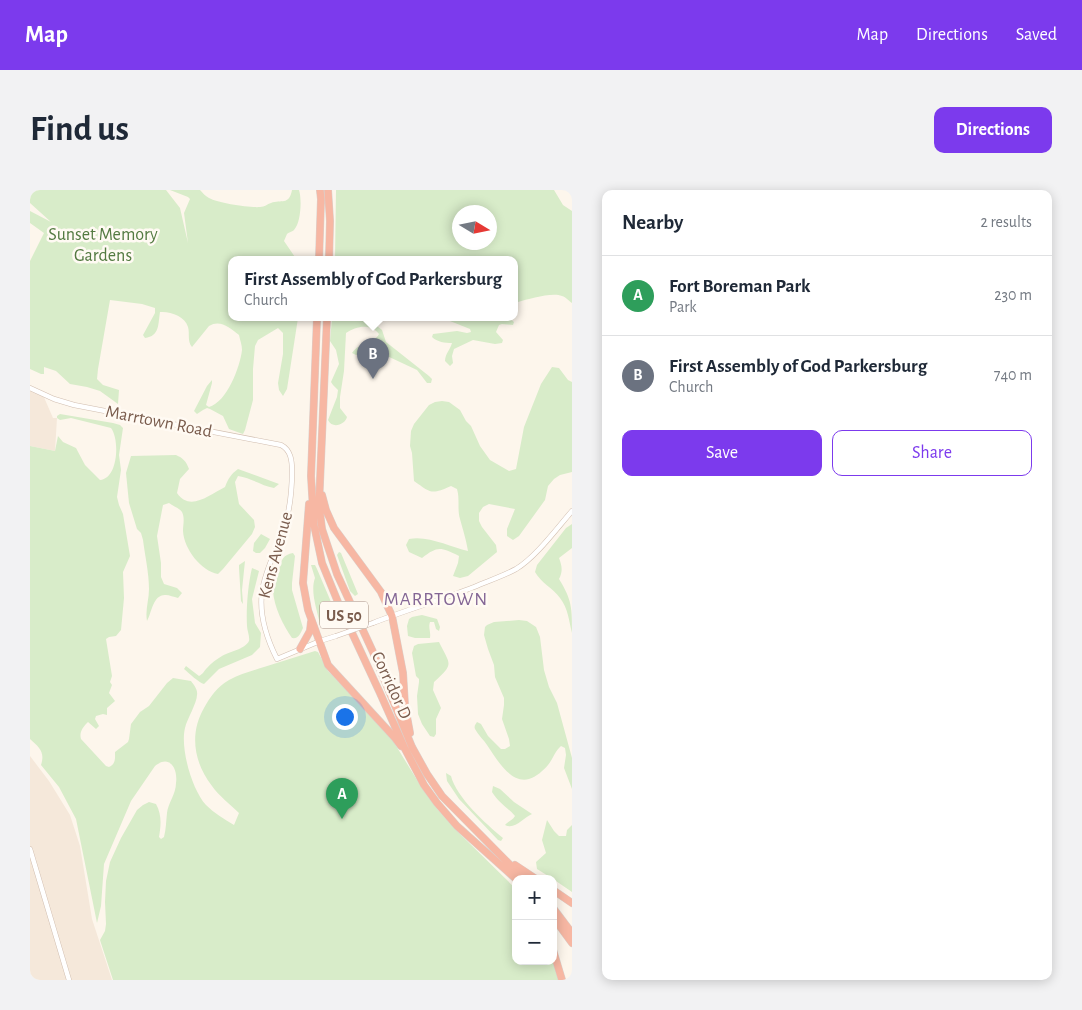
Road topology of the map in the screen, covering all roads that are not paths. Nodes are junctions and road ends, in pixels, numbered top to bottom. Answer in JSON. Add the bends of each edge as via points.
{"nodes":[{"id":1,"x":320,"y":190,"type":"edge"},
{"id":2,"x":328,"y":190,"type":"edge"},
{"id":3,"x":319,"y":256,"type":"edge"},
{"id":4,"x":329,"y":256,"type":"edge"},
{"id":5,"x":316,"y":321,"type":"edge"},
{"id":6,"x":326,"y":321,"type":"edge"},
{"id":7,"x":30,"y":388,"type":"edge"},
{"id":8,"x":288,"y":450,"type":"joint"},
{"id":9,"x":311,"y":476,"type":"junction"},
{"id":10,"x":319,"y":485,"type":"junction"},
{"id":11,"x":572,"y":511,"type":"edge"},
{"id":12,"x":392,"y":616,"type":"junction"},
{"id":13,"x":310,"y":617,"type":"junction"},
{"id":14,"x":320,"y":641,"type":"junction"},
{"id":15,"x":300,"y":649,"type":"junction"},
{"id":16,"x":412,"y":747,"type":"junction"},
{"id":17,"x":413,"y":763,"type":"junction"},
{"id":18,"x":30,"y":849,"type":"edge"},
{"id":19,"x":503,"y":856,"type":"junction"},
{"id":20,"x":503,"y":868,"type":"junction"},
{"id":21,"x":520,"y":875,"type":"edge"},
{"id":22,"x":530,"y":875,"type":"edge"},
{"id":23,"x":512,"y":876,"type":"edge"},
{"id":24,"x":512,"y":880,"type":"edge"},
{"id":25,"x":557,"y":893,"type":"edge"},
{"id":26,"x":572,"y":903,"type":"edge"},
{"id":27,"x":557,"y":913,"type":"edge"},
{"id":28,"x":555,"y":920,"type":"edge"},
{"id":29,"x":572,"y":933,"type":"edge"},
{"id":30,"x":572,"y":943,"type":"edge"},
{"id":31,"x":557,"y":963,"type":"edge"},
{"id":32,"x":69,"y":980,"type":"edge"},
{"id":33,"x":562,"y":980,"type":"edge"}],
"edges":[{"from":1,"to":3,"type":"highway"},
{"from":2,"to":4,"type":"highway"},
{"from":5,"to":9,"type":"highway","name":"Corridor D","number":"US 50"},
{"from":6,"to":10,"type":"highway","name":"Corridor D","number":"US 50"},
{"from":7,"to":8,"type":"street","name":"Marrtown Road","via":[[74,405],[281,445]]},
{"from":8,"to":15,"type":"street","name":"Kens Avenue","via":[[292,462],[289,506],[264,582],[262,618],[277,658]]},
{"from":9,"to":13,"type":"highway","via":[[303,583]]},
{"from":9,"to":17,"type":"highway","name":"Corridor D","number":"US 50","via":[[314,525],[322,563]]},
{"from":10,"to":12,"type":"highway","via":[[334,528],[381,592]]},
{"from":10,"to":16,"type":"highway","name":"Corridor D","number":"US 50","via":[[322,529],[337,574]]},
{"from":11,"to":12,"type":"street","via":[[548,540],[517,568],[446,598]]},
{"from":12,"to":14,"type":"street","bridge":true},
{"from":12,"to":16,"type":"highway"},
{"from":13,"to":14,"type":"highway"},
{"from":13,"to":15,"type":"highway","via":[[310,631]]},
{"from":14,"to":15,"type":"street"},
{"from":14,"to":17,"type":"highway","via":[[328,665],[395,738]]},
{"from":16,"to":19,"type":"highway","name":"Corridor D","number":"US 50","via":[[442,796]]},
{"from":17,"to":20,"type":"highway","name":"Corridor D","number":"US 50","via":[[437,803]]},
{"from":18,"to":32,"type":"street"},
{"from":19,"to":21,"type":"highway","name":"Corridor D","number":"US 50"},
{"from":19,"to":22,"type":"highway"},
{"from":20,"to":23,"type":"highway","name":"Corridor D","number":"US 50"},
{"from":20,"to":24,"type":"highway"},
{"from":25,"to":26,"type":"highway"},
{"from":27,"to":29,"type":"highway"},
{"from":28,"to":30,"type":"highway"},
{"from":31,"to":33,"type":"highway"}]}
